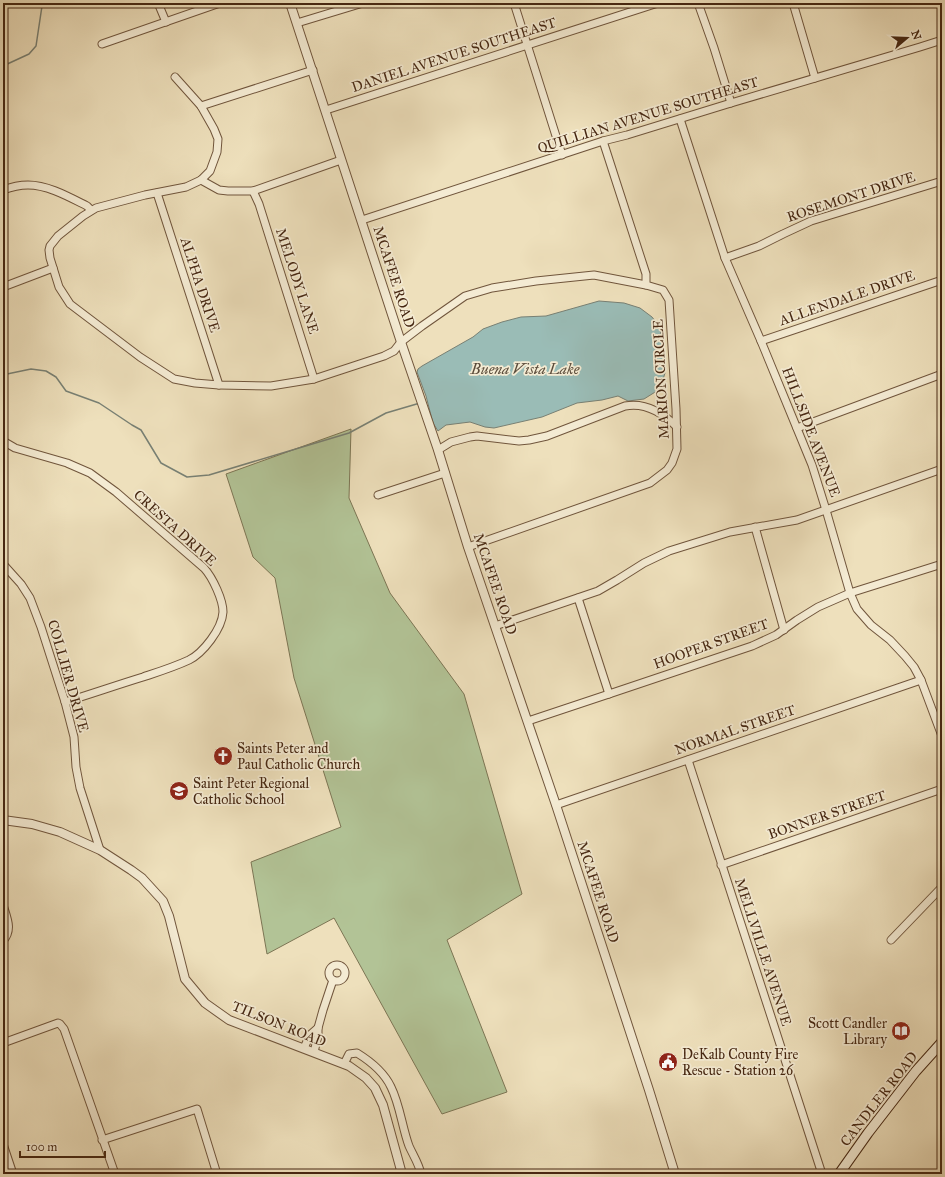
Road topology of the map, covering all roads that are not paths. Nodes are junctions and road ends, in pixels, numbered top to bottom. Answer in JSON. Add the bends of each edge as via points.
{"nodes":[{"id":1,"x":158,"y":3,"type":"edge"},
{"id":2,"x":220,"y":3,"type":"edge"},
{"id":3,"x":290,"y":3,"type":"edge"},
{"id":4,"x":363,"y":3,"type":"edge"},
{"id":5,"x":514,"y":3,"type":"edge"},
{"id":6,"x":658,"y":3,"type":"edge"},
{"id":7,"x":698,"y":3,"type":"edge"},
{"id":8,"x":792,"y":3,"type":"edge"},
{"id":9,"x":166,"y":22,"type":"junction"},
{"id":10,"x":297,"y":23,"type":"junction"},
{"id":11,"x":942,"y":40,"type":"edge"},
{"id":12,"x":102,"y":44,"type":"dead end"},
{"id":13,"x":528,"y":45,"type":"junction"},
{"id":14,"x":313,"y":70,"type":"junction"},
{"id":15,"x":175,"y":77,"type":"dead end"},
{"id":16,"x":815,"y":78,"type":"junction"},
{"id":17,"x":731,"y":103,"type":"junction"},
{"id":18,"x":201,"y":106,"type":"junction"},
{"id":19,"x":326,"y":110,"type":"junction"},
{"id":20,"x":680,"y":119,"type":"junction"},
{"id":21,"x":603,"y":141,"type":"junction"},
{"id":22,"x":562,"y":155,"type":"junction"},
{"id":23,"x":342,"y":160,"type":"junction"},
{"id":24,"x":201,"y":180,"type":"junction"},
{"id":25,"x":942,"y":180,"type":"edge"},
{"id":26,"x":3,"y":190,"type":"edge"},
{"id":27,"x":253,"y":191,"type":"junction"},
{"id":28,"x":157,"y":193,"type":"junction"},
{"id":29,"x":91,"y":210,"type":"junction"},
{"id":30,"x":362,"y":220,"type":"junction"},
{"id":31,"x":725,"y":258,"type":"junction"},
{"id":32,"x":53,"y":268,"type":"junction"},
{"id":33,"x":942,"y":280,"type":"edge"},
{"id":34,"x":646,"y":285,"type":"junction"},
{"id":35,"x":3,"y":287,"type":"edge"},
{"id":36,"x":761,"y":341,"type":"junction"},
{"id":37,"x":401,"y":342,"type":"junction"},
{"id":38,"x":942,"y":374,"type":"edge"},
{"id":39,"x":314,"y":379,"type":"junction"},
{"id":40,"x":219,"y":385,"type":"junction"},
{"id":41,"x":677,"y":427,"type":"junction"},
{"id":42,"x":797,"y":428,"type":"junction"},
{"id":43,"x":3,"y":441,"type":"edge"},
{"id":44,"x":438,"y":450,"type":"junction"},
{"id":45,"x":942,"y":469,"type":"edge"},
{"id":46,"x":445,"y":473,"type":"junction"},
{"id":47,"x":378,"y":495,"type":"dead end"},
{"id":48,"x":826,"y":510,"type":"junction"},
{"id":49,"x":755,"y":527,"type":"junction"},
{"id":50,"x":468,"y":547,"type":"junction"},
{"id":51,"x":3,"y":564,"type":"edge"},
{"id":52,"x":942,"y":564,"type":"edge"},
{"id":53,"x":850,"y":593,"type":"junction"},
{"id":54,"x":578,"y":598,"type":"junction"},
{"id":55,"x":495,"y":626,"type":"junction"},
{"id":56,"x":784,"y":630,"type":"junction"},
{"id":57,"x":921,"y":680,"type":"junction"},
{"id":58,"x":609,"y":694,"type":"junction"},
{"id":59,"x":65,"y":702,"type":"junction"},
{"id":60,"x":528,"y":720,"type":"junction"},
{"id":61,"x":942,"y":736,"type":"edge"},
{"id":62,"x":688,"y":760,"type":"junction"},
{"id":63,"x":942,"y":789,"type":"edge"},
{"id":64,"x":556,"y":805,"type":"junction"},
{"id":65,"x":3,"y":820,"type":"edge"},
{"id":66,"x":100,"y":850,"type":"junction"},
{"id":67,"x":721,"y":865,"type":"junction"},
{"id":68,"x":942,"y":887,"type":"edge"},
{"id":69,"x":3,"y":905,"type":"edge"},
{"id":70,"x":891,"y":940,"type":"dead end"},
{"id":71,"x":3,"y":941,"type":"edge"},
{"id":72,"x":333,"y":980,"type":"dead end"},
{"id":73,"x":318,"y":1028,"type":"junction"},
{"id":74,"x":942,"y":1042,"type":"edge"},
{"id":75,"x":3,"y":1043,"type":"edge"},
{"id":76,"x":304,"y":1048,"type":"junction"},
{"id":77,"x":314,"y":1052,"type":"junction"},
{"id":78,"x":344,"y":1064,"type":"junction"},
{"id":79,"x":102,"y":1140,"type":"junction"},
{"id":80,"x":3,"y":1144,"type":"edge"},
{"id":81,"x":13,"y":1174,"type":"edge"},
{"id":82,"x":115,"y":1174,"type":"edge"},
{"id":83,"x":217,"y":1174,"type":"edge"},
{"id":84,"x":402,"y":1174,"type":"edge"},
{"id":85,"x":421,"y":1174,"type":"edge"},
{"id":86,"x":673,"y":1174,"type":"edge"},
{"id":87,"x":822,"y":1174,"type":"edge"},
{"id":88,"x":839,"y":1174,"type":"edge"}],
"edges":[{"from":1,"to":9,"type":"street"},
{"from":2,"to":9,"type":"street"},
{"from":3,"to":10,"type":"street","name":"MCAFEE ROAD"},
{"from":4,"to":10,"type":"street"},
{"from":5,"to":13,"type":"street"},
{"from":6,"to":13,"type":"street","name":"DANIEL AVENUE SOUTHEAST"},
{"from":7,"to":17,"type":"street"},
{"from":8,"to":16,"type":"street"},
{"from":9,"to":12,"type":"street"},
{"from":10,"to":14,"type":"street","name":"MCAFEE ROAD"},
{"from":11,"to":16,"type":"street","name":"QUILLIAN AVENUE SOUTHEAST"},
{"from":13,"to":19,"type":"street","name":"DANIEL AVENUE SOUTHEAST"},
{"from":13,"to":22,"type":"street"},
{"from":14,"to":18,"type":"street"},
{"from":14,"to":19,"type":"street","name":"MCAFEE ROAD"},
{"from":15,"to":18,"type":"street"},
{"from":16,"to":17,"type":"street","name":"QUILLIAN AVENUE SOUTHEAST"},
{"from":17,"to":20,"type":"street","name":"QUILLIAN AVENUE SOUTHEAST"},
{"from":18,"to":24,"type":"street","via":[[218,139],[217,152],[210,171]]},
{"from":19,"to":23,"type":"street","name":"MCAFEE ROAD"},
{"from":20,"to":21,"type":"street","name":"QUILLIAN AVENUE SOUTHEAST"},
{"from":20,"to":31,"type":"street","name":"HILLSIDE AVENUE"},
{"from":21,"to":22,"type":"street","name":"QUILLIAN AVENUE SOUTHEAST"},
{"from":21,"to":34,"type":"street","via":[[646,274]]},
{"from":22,"to":30,"type":"street","name":"QUILLIAN AVENUE SOUTHEAST"},
{"from":23,"to":27,"type":"street"},
{"from":23,"to":30,"type":"street","name":"MCAFEE ROAD"},
{"from":24,"to":27,"type":"street","via":[[219,190]]},
{"from":24,"to":28,"type":"street","via":[[186,187]]},
{"from":25,"to":31,"type":"street","name":"ROSEMONT DRIVE","via":[[811,222],[760,246]]},
{"from":26,"to":29,"type":"street","via":[[29,185],[58,191]]},
{"from":27,"to":39,"type":"street","name":"MELODY LANE"},
{"from":28,"to":29,"type":"street"},
{"from":28,"to":40,"type":"street","name":"ALPHA DRIVE"},
{"from":29,"to":32,"type":"street","name":"MARION CIRCLE","via":[[58,236],[50,246]]},
{"from":30,"to":37,"type":"street","name":"MCAFEE ROAD"},
{"from":31,"to":36,"type":"street","name":"HILLSIDE AVENUE"},
{"from":32,"to":35,"type":"street"},
{"from":32,"to":40,"type":"street","name":"MARION CIRCLE","via":[[59,287],[70,304],[140,357],[174,379]]},
{"from":33,"to":36,"type":"street","name":"ALLENDALE DRIVE"},
{"from":34,"to":37,"type":"street","name":"MARION CIRCLE","via":[[594,275],[492,288],[465,296]]},
{"from":34,"to":41,"type":"street","name":"MARION CIRCLE","via":[[663,290],[670,300]]},
{"from":36,"to":42,"type":"street","name":"HILLSIDE AVENUE"},
{"from":37,"to":39,"type":"street","name":"MARION CIRCLE","via":[[394,351],[384,356]]},
{"from":37,"to":44,"type":"street","name":"MCAFEE ROAD"},
{"from":38,"to":42,"type":"street"},
{"from":39,"to":40,"type":"street","name":"MARION CIRCLE","via":[[271,386]]},
{"from":41,"to":44,"type":"street","via":[[651,408],[632,405],[547,436],[519,441],[477,436],[451,442]]},
{"from":41,"to":50,"type":"street","name":"MARION CIRCLE","via":[[677,449],[672,463],[662,475],[650,483]]},
{"from":42,"to":48,"type":"street","name":"HILLSIDE AVENUE"},
{"from":43,"to":59,"type":"street","name":"CRESTA DRIVE","via":[[15,448],[90,472],[204,568],[210,575],[223,607],[222,619],[210,641],[201,652],[189,660]]},
{"from":44,"to":46,"type":"street","name":"MCAFEE ROAD"},
{"from":45,"to":48,"type":"street"},
{"from":46,"to":47,"type":"street"},
{"from":46,"to":50,"type":"street","name":"MCAFEE ROAD"},
{"from":48,"to":49,"type":"street","via":[[797,520]]},
{"from":48,"to":53,"type":"street","name":"HILLSIDE AVENUE"},
{"from":49,"to":54,"type":"street","via":[[669,551],[644,562],[598,590]]},
{"from":49,"to":56,"type":"street"},
{"from":50,"to":55,"type":"street","name":"MCAFEE ROAD"},
{"from":51,"to":59,"type":"street","name":"COLLIER DRIVE","via":[[30,598]]},
{"from":52,"to":53,"type":"street","name":"HOOPER STREET"},
{"from":53,"to":56,"type":"street","name":"HOOPER STREET","via":[[818,607]]},
{"from":53,"to":57,"type":"street","name":"HILLSIDE AVENUE","via":[[858,609],[871,625],[905,656]]},
{"from":54,"to":55,"type":"street"},
{"from":54,"to":58,"type":"street"},
{"from":55,"to":60,"type":"street","name":"MCAFEE ROAD"},
{"from":56,"to":58,"type":"street","name":"HOOPER STREET","via":[[752,646]]},
{"from":57,"to":61,"type":"street","name":"HILLSIDE AVENUE"},
{"from":57,"to":62,"type":"street","name":"NORMAL STREET"},
{"from":58,"to":60,"type":"street","name":"HOOPER STREET"},
{"from":59,"to":66,"type":"street","name":"COLLIER DRIVE","via":[[74,737],[80,788]]},
{"from":60,"to":64,"type":"street","name":"MCAFEE ROAD"},
{"from":62,"to":64,"type":"street","name":"NORMAL STREET"},
{"from":62,"to":67,"type":"street","name":"MELLVILLE AVENUE"},
{"from":63,"to":67,"type":"street","name":"BONNER STREET"},
{"from":64,"to":86,"type":"street","name":"MCAFEE ROAD","via":[[649,1090]]},
{"from":65,"to":66,"type":"street","name":"TILSON ROAD","via":[[32,824],[60,832]]},
{"from":66,"to":76,"type":"street","name":"TILSON ROAD","via":[[142,878],[163,901],[185,979],[205,1003],[230,1020]]},
{"from":67,"to":87,"type":"street","name":"MELLVILLE AVENUE"},
{"from":68,"to":70,"type":"street"},
{"from":69,"to":71,"type":"street","via":[[9,929]]},
{"from":72,"to":73,"type":"street"},
{"from":73,"to":76,"type":"street","via":[[310,1035]]},
{"from":73,"to":77,"type":"street"},
{"from":74,"to":88,"type":"main road","name":"CANDLER ROAD","via":[[916,1071]]},
{"from":75,"to":79,"type":"street","via":[[60,1024],[64,1029]]},
{"from":76,"to":77,"type":"street","name":"TILSON ROAD"},
{"from":77,"to":78,"type":"street","name":"TILSON ROAD"},
{"from":78,"to":84,"type":"street","name":"TILSON ROAD","via":[[356,1070],[375,1088],[383,1105]]},
{"from":78,"to":85,"type":"street","via":[[349,1054],[357,1053],[368,1060],[385,1078],[391,1087],[409,1146]]},
{"from":79,"to":82,"type":"street"},
{"from":79,"to":83,"type":"street","via":[[197,1109]]},
{"from":80,"to":81,"type":"street"}]}
